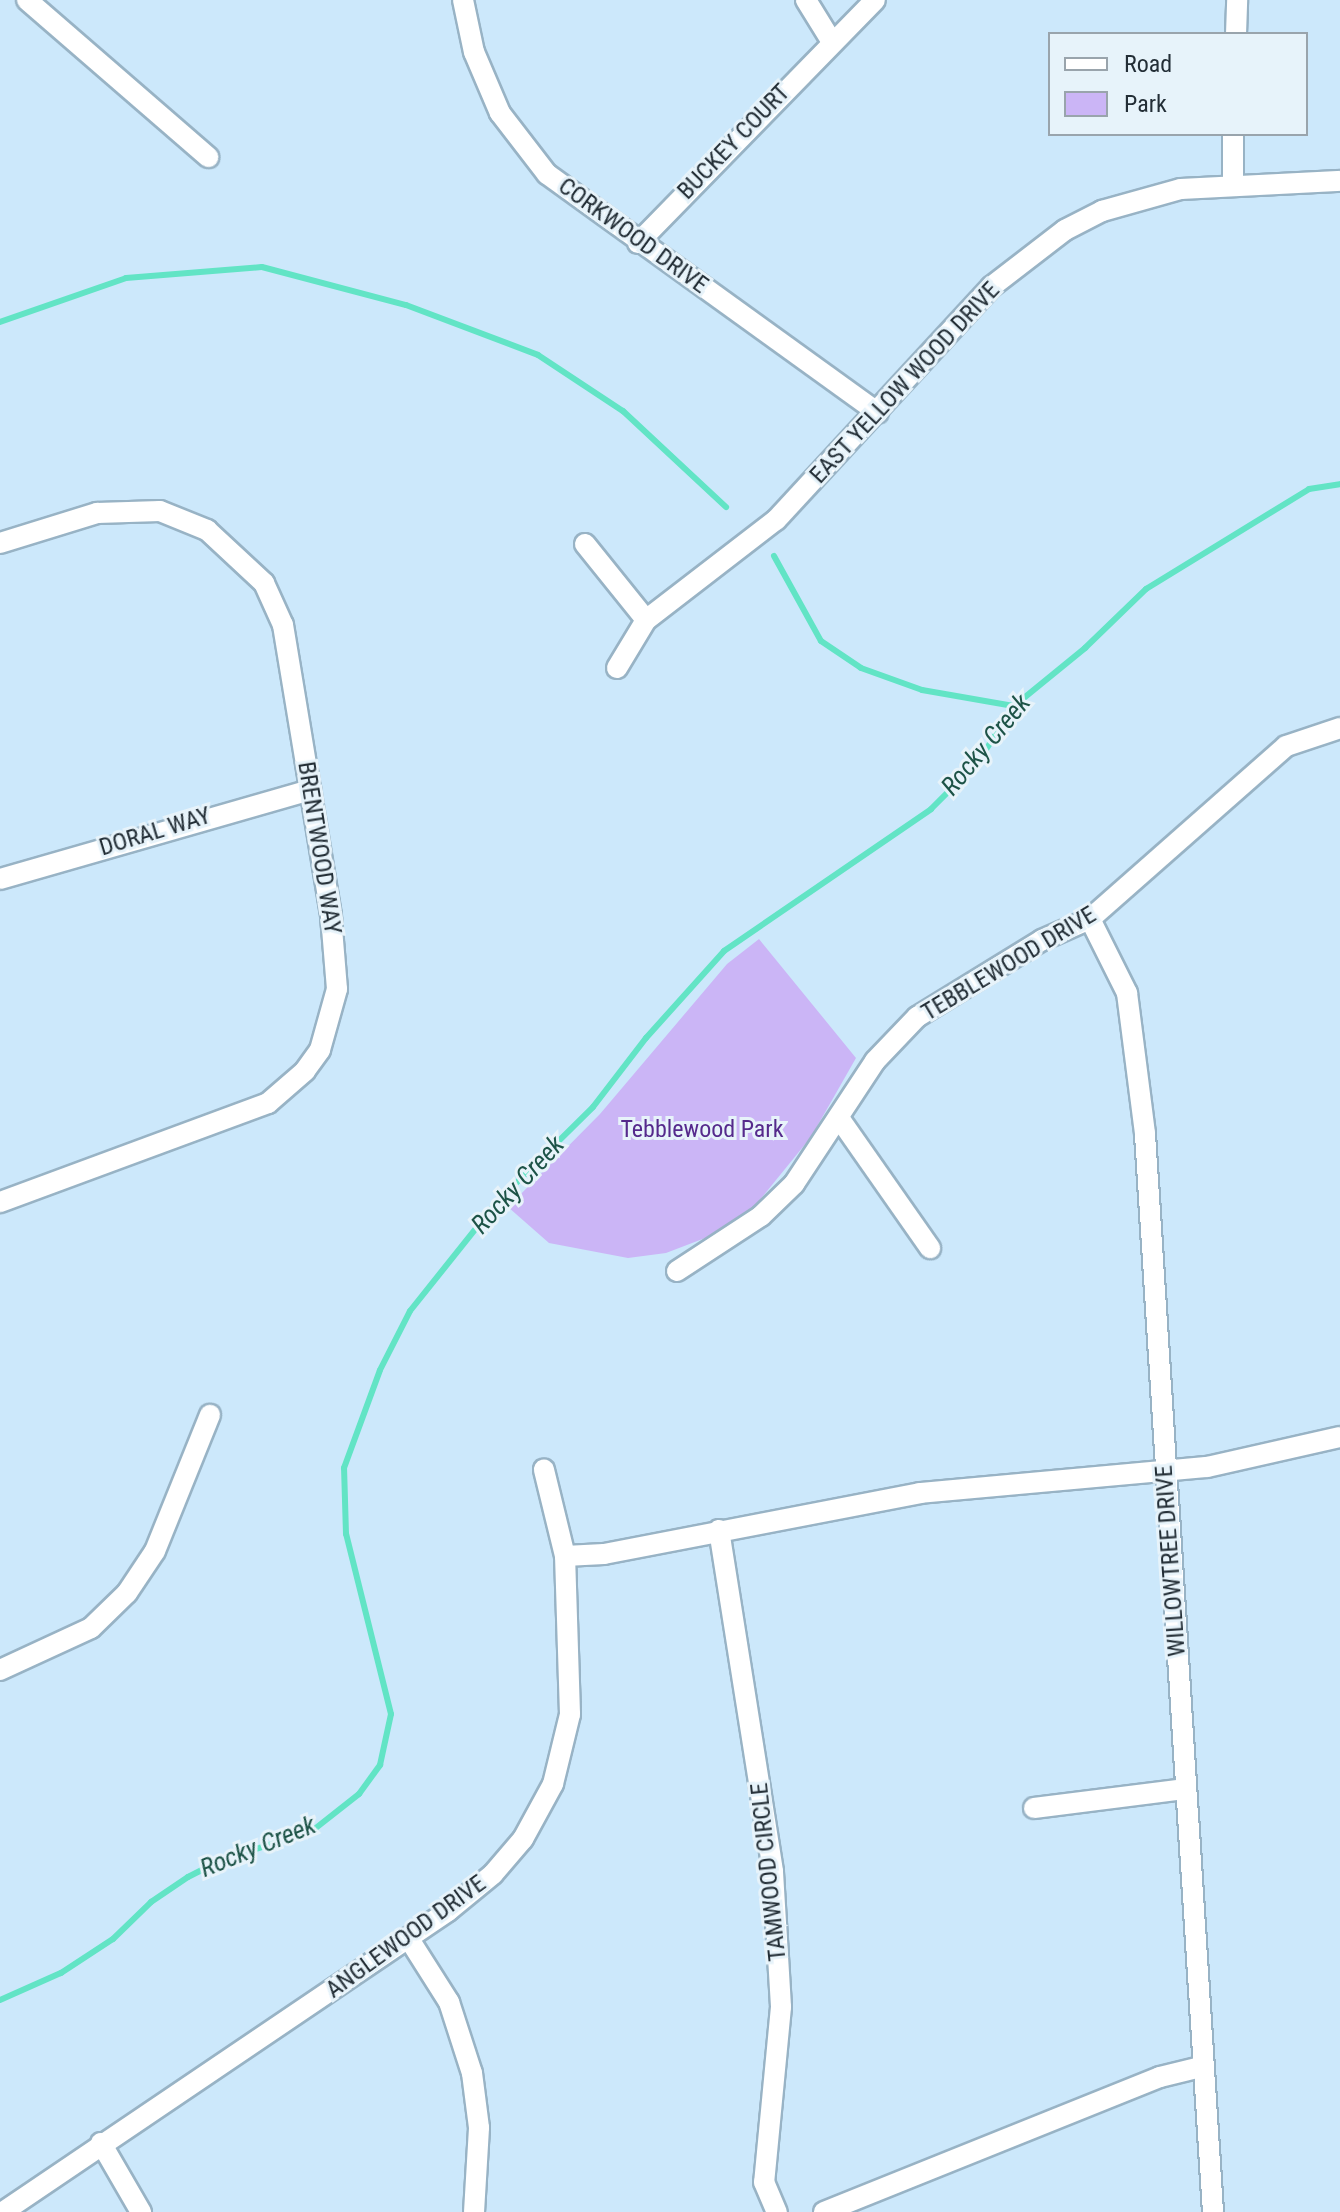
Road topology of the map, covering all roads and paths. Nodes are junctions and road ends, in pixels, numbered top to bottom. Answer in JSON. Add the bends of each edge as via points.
{"nodes":[{"id":1,"x":27,"y":0,"type":"edge"},
{"id":2,"x":463,"y":0,"type":"edge"},
{"id":3,"x":806,"y":0,"type":"edge"},
{"id":4,"x":875,"y":0,"type":"edge"},
{"id":5,"x":1237,"y":0,"type":"edge"},
{"id":6,"x":1236,"y":32,"type":"edge"},
{"id":7,"x":832,"y":42,"type":"junction"},
{"id":8,"x":1233,"y":136,"type":"edge"},
{"id":9,"x":208,"y":157,"type":"dead end"},
{"id":10,"x":1340,"y":181,"type":"edge"},
{"id":11,"x":1233,"y":186,"type":"junction"},
{"id":12,"x":638,"y":243,"type":"junction"},
{"id":13,"x":878,"y":413,"type":"junction"},
{"id":14,"x":0,"y":543,"type":"edge"},
{"id":15,"x":585,"y":544,"type":"dead end"},
{"id":16,"x":646,"y":620,"type":"junction"},
{"id":17,"x":617,"y":668,"type":"dead end"},
{"id":18,"x":1340,"y":728,"type":"edge"},
{"id":19,"x":311,"y":790,"type":"junction"},
{"id":20,"x":0,"y":879,"type":"edge"},
{"id":21,"x":1090,"y":919,"type":"junction"},
{"id":22,"x":839,"y":1118,"type":"junction"},
{"id":23,"x":0,"y":1202,"type":"edge"},
{"id":24,"x":930,"y":1248,"type":"dead end"},
{"id":25,"x":677,"y":1271,"type":"dead end"},
{"id":26,"x":210,"y":1415,"type":"dead end"},
{"id":27,"x":1340,"y":1437,"type":"edge"},
{"id":28,"x":544,"y":1470,"type":"dead end"},
{"id":29,"x":1165,"y":1471,"type":"junction"},
{"id":30,"x":719,"y":1530,"type":"junction"},
{"id":31,"x":565,"y":1556,"type":"junction"},
{"id":32,"x":0,"y":1670,"type":"edge"},
{"id":33,"x":1184,"y":1789,"type":"junction"},
{"id":34,"x":1034,"y":1808,"type":"dead end"},
{"id":35,"x":409,"y":1939,"type":"junction"},
{"id":36,"x":1201,"y":2067,"type":"junction"},
{"id":37,"x":101,"y":2143,"type":"junction"},
{"id":38,"x":3,"y":2212,"type":"edge"},
{"id":39,"x":141,"y":2212,"type":"edge"},
{"id":40,"x":474,"y":2212,"type":"edge"},
{"id":41,"x":777,"y":2212,"type":"edge"},
{"id":42,"x":824,"y":2212,"type":"edge"},
{"id":43,"x":1213,"y":2212,"type":"edge"}],
"edges":[{"from":1,"to":9,"type":"street"},
{"from":2,"to":12,"type":"street","name":"CORKWOOD DRIVE","via":[[482,73],[512,133],[577,200]]},
{"from":3,"to":7,"type":"street"},
{"from":4,"to":7,"type":"street","name":"BUCKEY COURT"},
{"from":5,"to":6,"type":"street"},
{"from":7,"to":12,"type":"street","name":"BUCKEY COURT"},
{"from":8,"to":11,"type":"street"},
{"from":10,"to":11,"type":"street","name":"EAST YELLOW WOOD DRIVE"},
{"from":11,"to":13,"type":"street","name":"EAST YELLOW WOOD DRIVE","via":[[1153,195],[1065,230],[991,287]]},
{"from":12,"to":13,"type":"street","name":"CORKWOOD DRIVE","via":[[845,384]]},
{"from":13,"to":16,"type":"street","name":"EAST YELLOW WOOD DRIVE","via":[[776,520]]},
{"from":14,"to":19,"type":"street","name":"BRENTWOOD WAY","via":[[80,517],[129,510],[160,511],[207,530],[255,573],[283,625]]},
{"from":15,"to":16,"type":"street"},
{"from":16,"to":17,"type":"street","name":"EAST YELLOW WOOD DRIVE"},
{"from":18,"to":21,"type":"street","name":"TEBBLEWOOD DRIVE","via":[[1286,746]]},
{"from":19,"to":20,"type":"street","name":"DORAL WAY"},
{"from":19,"to":23,"type":"street","name":"BRENTWOOD WAY","via":[[337,989],[325,1039],[305,1071],[268,1103]]},
{"from":21,"to":22,"type":"street","name":"TEBBLEWOOD DRIVE","via":[[1042,940],[917,1017],[875,1061]]},
{"from":21,"to":29,"type":"street","name":"WILLOWTREE DRIVE","via":[[1112,956],[1134,1024]]},
{"from":22,"to":24,"type":"street"},
{"from":22,"to":25,"type":"street","name":"TEBBLEWOOD DRIVE","via":[[779,1200]]},
{"from":26,"to":32,"type":"street","via":[[155,1551],[127,1593],[91,1628]]},
{"from":27,"to":29,"type":"street","via":[[1240,1461]]},
{"from":28,"to":31,"type":"street","name":"ANGLEWOOD DRIVE"},
{"from":29,"to":30,"type":"street","via":[[920,1493]]},
{"from":29,"to":33,"type":"street","name":"WILLOWTREE DRIVE"},
{"from":30,"to":31,"type":"street","via":[[604,1554]]},
{"from":30,"to":41,"type":"street","name":"TAMWOOD CIRCLE","via":[[773,1872],[781,2007],[764,2182]]},
{"from":31,"to":35,"type":"street","name":"ANGLEWOOD DRIVE","via":[[571,1700],[553,1784],[509,1857]]},
{"from":33,"to":34,"type":"street"},
{"from":33,"to":36,"type":"street","name":"WILLOWTREE DRIVE"},
{"from":35,"to":37,"type":"street","name":"ANGLEWOOD DRIVE"},
{"from":35,"to":40,"type":"street","via":[[449,2002],[472,2073],[479,2128]]},
{"from":36,"to":42,"type":"street","via":[[1160,2077]]},
{"from":36,"to":43,"type":"street","name":"WILLOWTREE DRIVE"},
{"from":37,"to":38,"type":"street","name":"ANGLEWOOD DRIVE"},
{"from":37,"to":39,"type":"street"}]}
